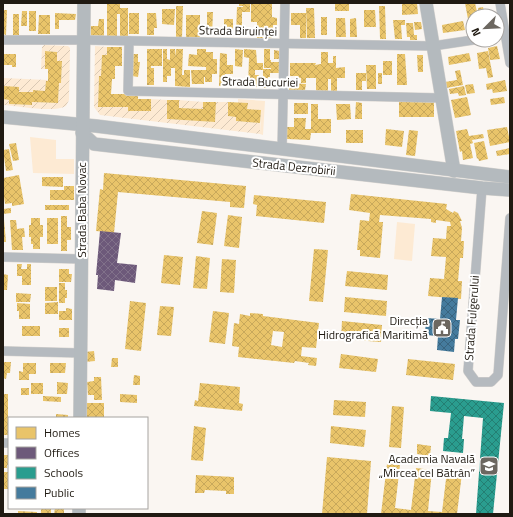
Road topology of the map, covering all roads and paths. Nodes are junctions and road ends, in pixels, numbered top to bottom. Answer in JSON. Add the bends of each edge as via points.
{"nodes":[{"id":1,"x":84,"y":3,"type":"edge"},
{"id":2,"x":285,"y":3,"type":"edge"},
{"id":3,"x":426,"y":3,"type":"edge"},
{"id":4,"x":3,"y":40,"type":"edge"},
{"id":5,"x":83,"y":40,"type":"junction"},
{"id":6,"x":505,"y":40,"type":"edge"},
{"id":7,"x":129,"y":41,"type":"junction"},
{"id":8,"x":465,"y":41,"type":"edge"},
{"id":9,"x":284,"y":43,"type":"junction"},
{"id":10,"x":433,"y":46,"type":"junction"},
{"id":11,"x":510,"y":63,"type":"edge"},
{"id":12,"x":283,"y":94,"type":"junction"},
{"id":13,"x":441,"y":98,"type":"junction"},
{"id":14,"x":3,"y":117,"type":"edge"},
{"id":15,"x":3,"y":124,"type":"edge"},
{"id":16,"x":82,"y":129,"type":"junction"},
{"id":17,"x":282,"y":150,"type":"junction"},
{"id":18,"x":454,"y":171,"type":"junction"},
{"id":19,"x":510,"y":177,"type":"edge"},
{"id":20,"x":482,"y":188,"type":"junction"},
{"id":21,"x":510,"y":190,"type":"edge"},
{"id":22,"x":510,"y":218,"type":"edge"},
{"id":23,"x":3,"y":257,"type":"edge"},
{"id":24,"x":81,"y":259,"type":"junction"},
{"id":25,"x":3,"y":351,"type":"edge"},
{"id":26,"x":80,"y":353,"type":"junction"},
{"id":27,"x":80,"y":417,"type":"edge"}],
"edges":[{"from":1,"to":5,"type":"main road","name":"Strada Baba Novac"},
{"from":2,"to":9,"type":"street"},
{"from":3,"to":10,"type":"main road"},
{"from":4,"to":5,"type":"street","name":"Strada Biruinței"},
{"from":5,"to":7,"type":"street","name":"Strada Biruinței"},
{"from":5,"to":16,"type":"main road","name":"Strada Baba Novac"},
{"from":6,"to":11,"type":"street"},
{"from":7,"to":9,"type":"street","name":"Strada Biruinței"},
{"from":7,"to":12,"type":"street","name":"Strada Bucuriei","via":[[128,91]]},
{"from":8,"to":10,"type":"street","name":"Strada Biruinței"},
{"from":9,"to":10,"type":"street","name":"Strada Biruinței"},
{"from":9,"to":12,"type":"street"},
{"from":10,"to":13,"type":"main road"},
{"from":12,"to":13,"type":"street","name":"Strada Bucuriei"},
{"from":12,"to":17,"type":"street"},
{"from":13,"to":18,"type":"main road"},
{"from":14,"to":16,"type":"main road"},
{"from":15,"to":16,"type":"main road"},
{"from":16,"to":17,"type":"main road","name":"Strada Dezrobirii"},
{"from":16,"to":20,"type":"main road","name":"Strada Dezrobirii","via":[[94,144]]},
{"from":16,"to":24,"type":"main road","name":"Strada Baba Novac"},
{"from":17,"to":18,"type":"main road","name":"Strada Dezrobirii"},
{"from":18,"to":19,"type":"main road","name":"Strada Dezrobirii"},
{"from":20,"to":21,"type":"main road","name":"Strada Dezrobirii"},
{"from":20,"to":22,"type":"street","name":"Strada Fulgerului","via":[[468,371],[476,382],[491,382],[498,375]]},
{"from":23,"to":24,"type":"street"},
{"from":24,"to":26,"type":"main road","name":"Strada Baba Novac"},
{"from":25,"to":26,"type":"street"},
{"from":26,"to":27,"type":"main road","name":"Strada Baba Novac"}]}
